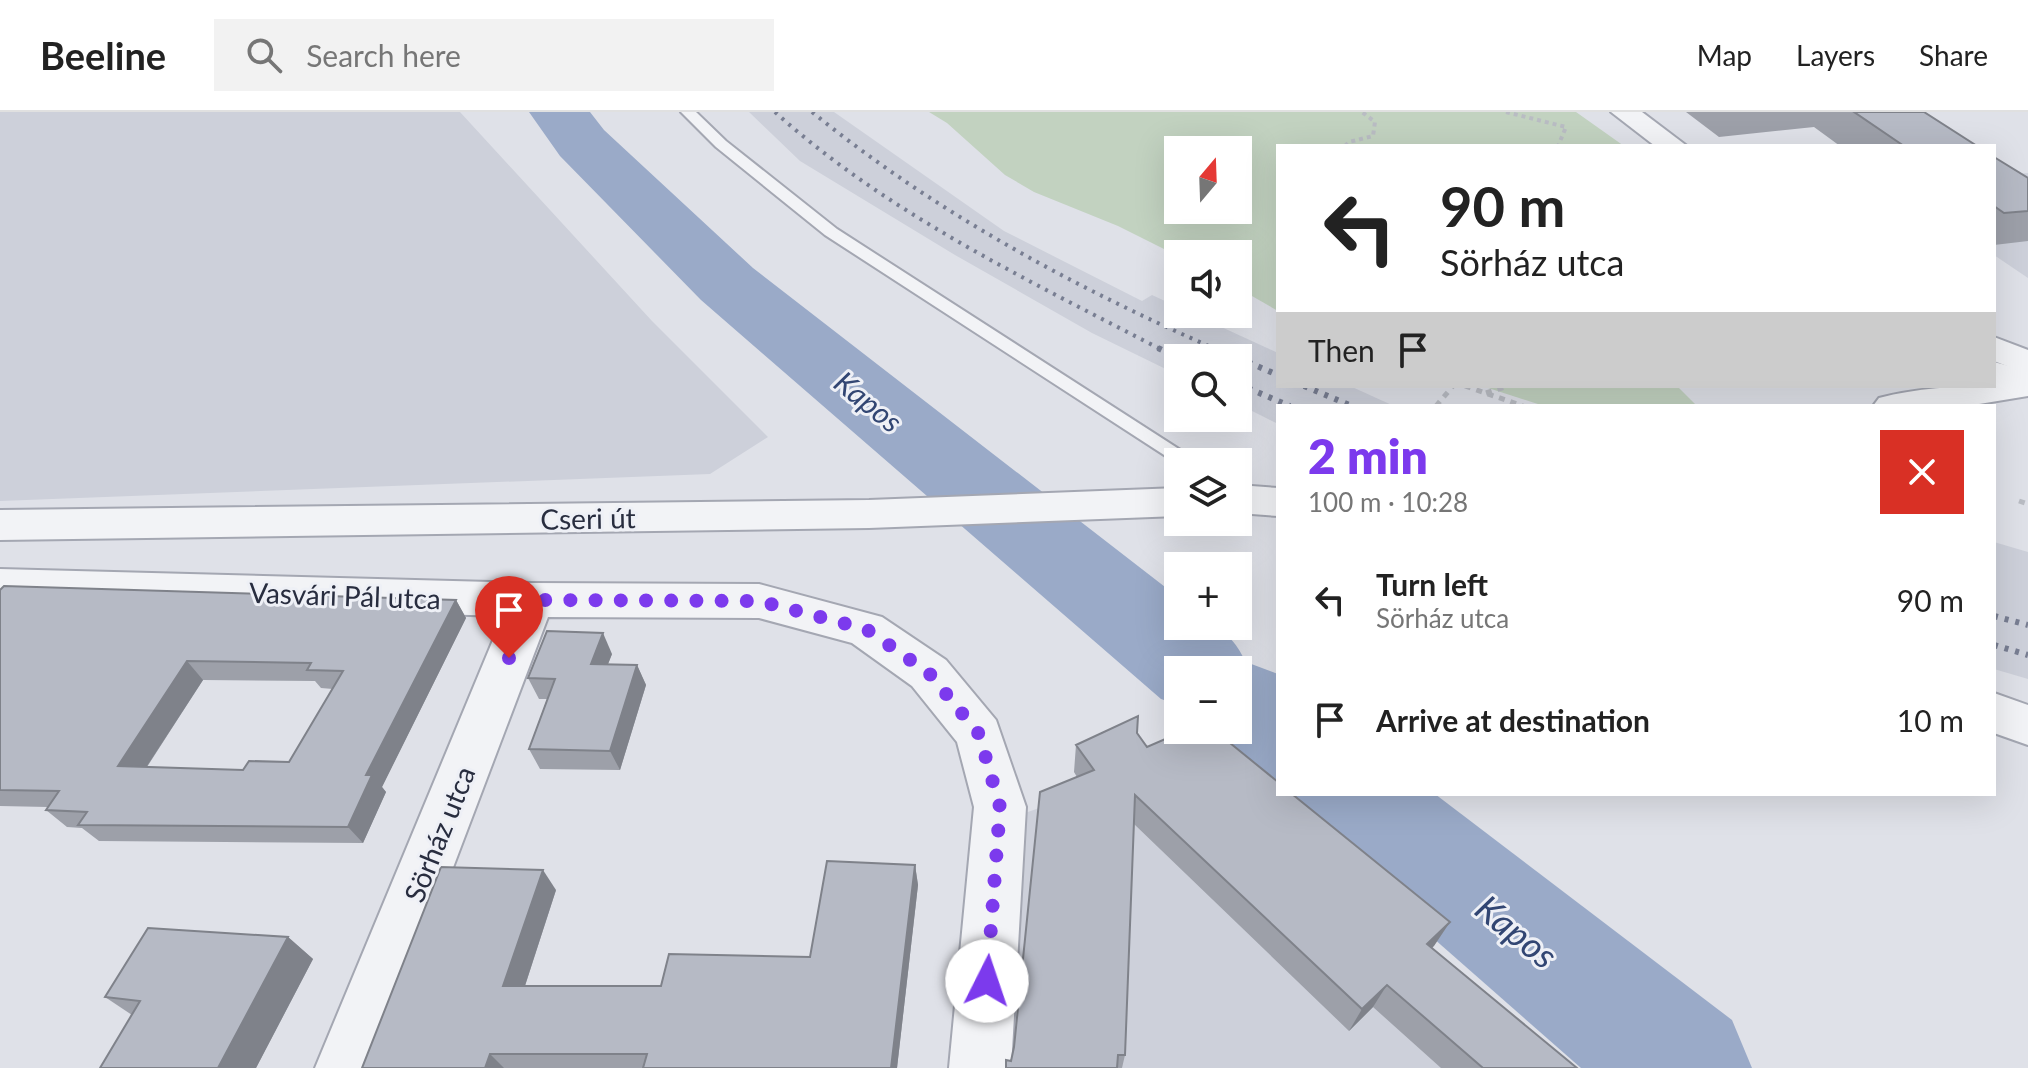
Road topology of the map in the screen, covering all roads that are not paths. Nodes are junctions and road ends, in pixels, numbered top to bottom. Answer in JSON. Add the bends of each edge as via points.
{"nodes":[{"id":1,"x":688,"y":112,"type":"edge"},
{"id":2,"x":1624,"y":112,"type":"edge"},
{"id":3,"x":1670,"y":144,"type":"edge"},
{"id":4,"x":1996,"y":349,"type":"edge"},
{"id":5,"x":2028,"y":363,"type":"edge"},
{"id":6,"x":1996,"y":372,"type":"edge"},
{"id":7,"x":2028,"y":382,"type":"edge"},
{"id":8,"x":1994,"y":388,"type":"edge"},
{"id":9,"x":1996,"y":388,"type":"edge"},
{"id":10,"x":1903,"y":404,"type":"edge"},
{"id":11,"x":1167,"y":448,"type":"edge"},
{"id":12,"x":1164,"y":503,"type":"edge"},
{"id":13,"x":0,"y":525,"type":"edge"},
{"id":14,"x":0,"y":585,"type":"edge"},
{"id":15,"x":532,"y":600,"type":"junction"},
{"id":16,"x":1996,"y":714,"type":"edge"},
{"id":17,"x":2028,"y":725,"type":"edge"},
{"id":18,"x":346,"y":1068,"type":"edge"},
{"id":19,"x":980,"y":1068,"type":"edge"}],
"edges":[{"from":1,"to":11,"type":"lane","via":[[831,232]]},
{"from":2,"to":3,"type":"street"},
{"from":4,"to":5,"type":"street"},
{"from":6,"to":7,"type":"street"},
{"from":7,"to":9,"type":"street"},
{"from":8,"to":10,"type":"street"},
{"from":12,"to":13,"type":"street","name":"Cseri út","via":[[869,514]]},
{"from":14,"to":15,"type":"street","name":"Vasvári Pál utca"},
{"from":15,"to":18,"type":"street","name":"Sörház utca"},
{"from":15,"to":19,"type":"street","name":"Vasvári Pál utca","via":[[759,601],[866,629],[929,673],[979,734],[1000,807]]},
{"from":16,"to":17,"type":"street"}]}
